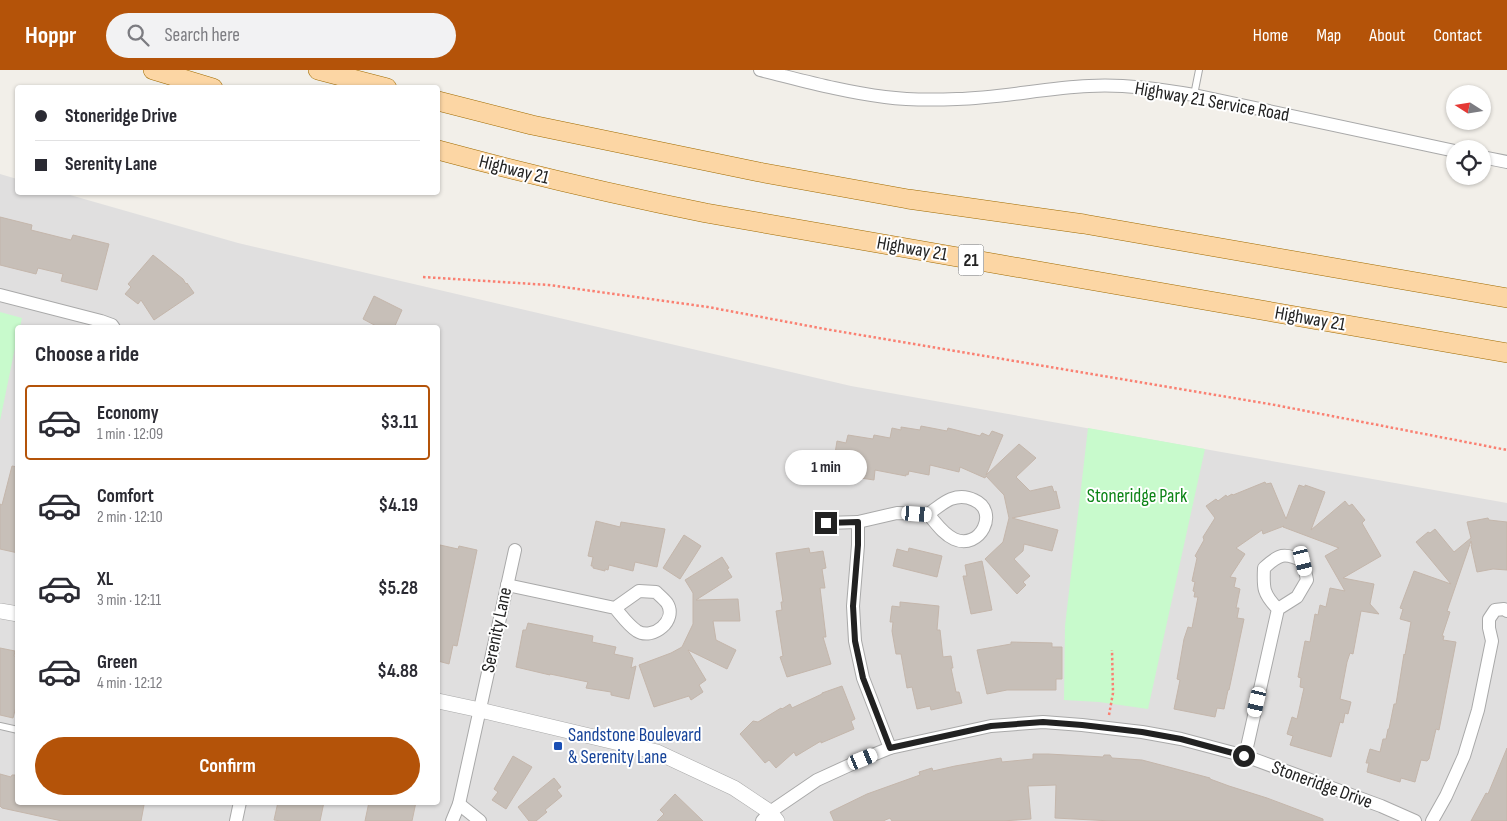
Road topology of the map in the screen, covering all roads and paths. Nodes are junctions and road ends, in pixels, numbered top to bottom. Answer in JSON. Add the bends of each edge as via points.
{"nodes":[{"id":1,"x":152,"y":70,"type":"edge"},
{"id":2,"x":318,"y":70,"type":"edge"},
{"id":3,"x":760,"y":70,"type":"edge"},
{"id":4,"x":1199,"y":70,"type":"edge"},
{"id":5,"x":203,"y":85,"type":"edge"},
{"id":6,"x":375,"y":85,"type":"edge"},
{"id":7,"x":1194,"y":95,"type":"junction"},
{"id":8,"x":440,"y":102,"type":"edge"},
{"id":9,"x":1446,"y":149,"type":"edge"},
{"id":10,"x":440,"y":151,"type":"edge"},
{"id":11,"x":1491,"y":159,"type":"edge"},
{"id":12,"x":1507,"y":162,"type":"edge"},
{"id":13,"x":423,"y":277,"type":"dead end"},
{"id":14,"x":0,"y":295,"type":"edge"},
{"id":15,"x":1507,"y":298,"type":"edge"},
{"id":16,"x":112,"y":325,"type":"edge"},
{"id":17,"x":1507,"y":353,"type":"edge"},
{"id":18,"x":1507,"y":450,"type":"edge"},
{"id":19,"x":928,"y":514,"type":"dead end"},
{"id":20,"x":858,"y":522,"type":"junction"},
{"id":21,"x":826,"y":523,"type":"dead end"},
{"id":22,"x":515,"y":550,"type":"dead end"},
{"id":23,"x":507,"y":585,"type":"junction"},
{"id":24,"x":615,"y":608,"type":"dead end"},
{"id":25,"x":1278,"y":609,"type":"dead end"},
{"id":26,"x":0,"y":611,"type":"edge"},
{"id":27,"x":1507,"y":611,"type":"edge"},
{"id":28,"x":15,"y":614,"type":"edge"},
{"id":29,"x":1112,"y":650,"type":"dead end"},
{"id":30,"x":440,"y":701,"type":"edge"},
{"id":31,"x":480,"y":710,"type":"junction"},
{"id":32,"x":1109,"y":716,"type":"dead end"},
{"id":33,"x":0,"y":726,"type":"edge"},
{"id":34,"x":15,"y":729,"type":"edge"},
{"id":35,"x":890,"y":748,"type":"junction"},
{"id":36,"x":1244,"y":756,"type":"junction"},
{"id":37,"x":459,"y":804,"type":"junction"},
{"id":38,"x":239,"y":805,"type":"edge"},
{"id":39,"x":770,"y":818,"type":"edge"},
{"id":40,"x":236,"y":821,"type":"edge"},
{"id":41,"x":452,"y":821,"type":"edge"},
{"id":42,"x":480,"y":821,"type":"edge"},
{"id":43,"x":1415,"y":821,"type":"edge"},
{"id":44,"x":1432,"y":821,"type":"edge"}],
"edges":[{"from":1,"to":5,"type":"main road"},
{"from":2,"to":6,"type":"main road"},
{"from":3,"to":7,"type":"street","name":"Highway 21 Service Road","via":[[887,97],[993,98],[1056,88],[1122,85]]},
{"from":4,"to":7,"type":"lane"},
{"from":7,"to":9,"type":"street","name":"Highway 21 Service Road"},
{"from":8,"to":15,"type":"main road","via":[[532,125],[759,172],[908,199],[1084,224]]},
{"from":10,"to":17,"type":"main road","name":"Highway 21","number":"21","via":[[616,195],[706,213]]},
{"from":11,"to":12,"type":"street"},
{"from":13,"to":18,"type":"path","via":[[549,285],[708,307],[1275,405]]},
{"from":14,"to":16,"type":"street"},
{"from":19,"to":20,"type":"street","via":[[897,513]]},
{"from":20,"to":21,"type":"street"},
{"from":20,"to":35,"type":"street","via":[[853,606],[855,641],[863,678]]},
{"from":22,"to":23,"type":"street","name":"Serenity Lane"},
{"from":23,"to":24,"type":"street"},
{"from":23,"to":31,"type":"street","name":"Serenity Lane"},
{"from":25,"to":36,"type":"street"},
{"from":26,"to":28,"type":"street"},
{"from":27,"to":44,"type":"street","via":[[1495,610],[1489,619],[1492,641],[1478,710],[1464,756]]},
{"from":29,"to":32,"type":"path"},
{"from":30,"to":31,"type":"street"},
{"from":31,"to":37,"type":"street","name":"Serenity Lane"},
{"from":31,"to":39,"type":"street","via":[[657,752],[734,788]]},
{"from":33,"to":34,"type":"lane"},
{"from":35,"to":36,"type":"street","name":"Stoneridge Drive","via":[[991,726],[1043,722],[1152,734]]},
{"from":35,"to":39,"type":"street","name":"Stoneridge Drive","via":[[817,780]]},
{"from":36,"to":43,"type":"street","name":"Stoneridge Drive"},
{"from":37,"to":41,"type":"street","name":"Serenity Lane"},
{"from":37,"to":42,"type":"street"},
{"from":38,"to":40,"type":"street"}]}
